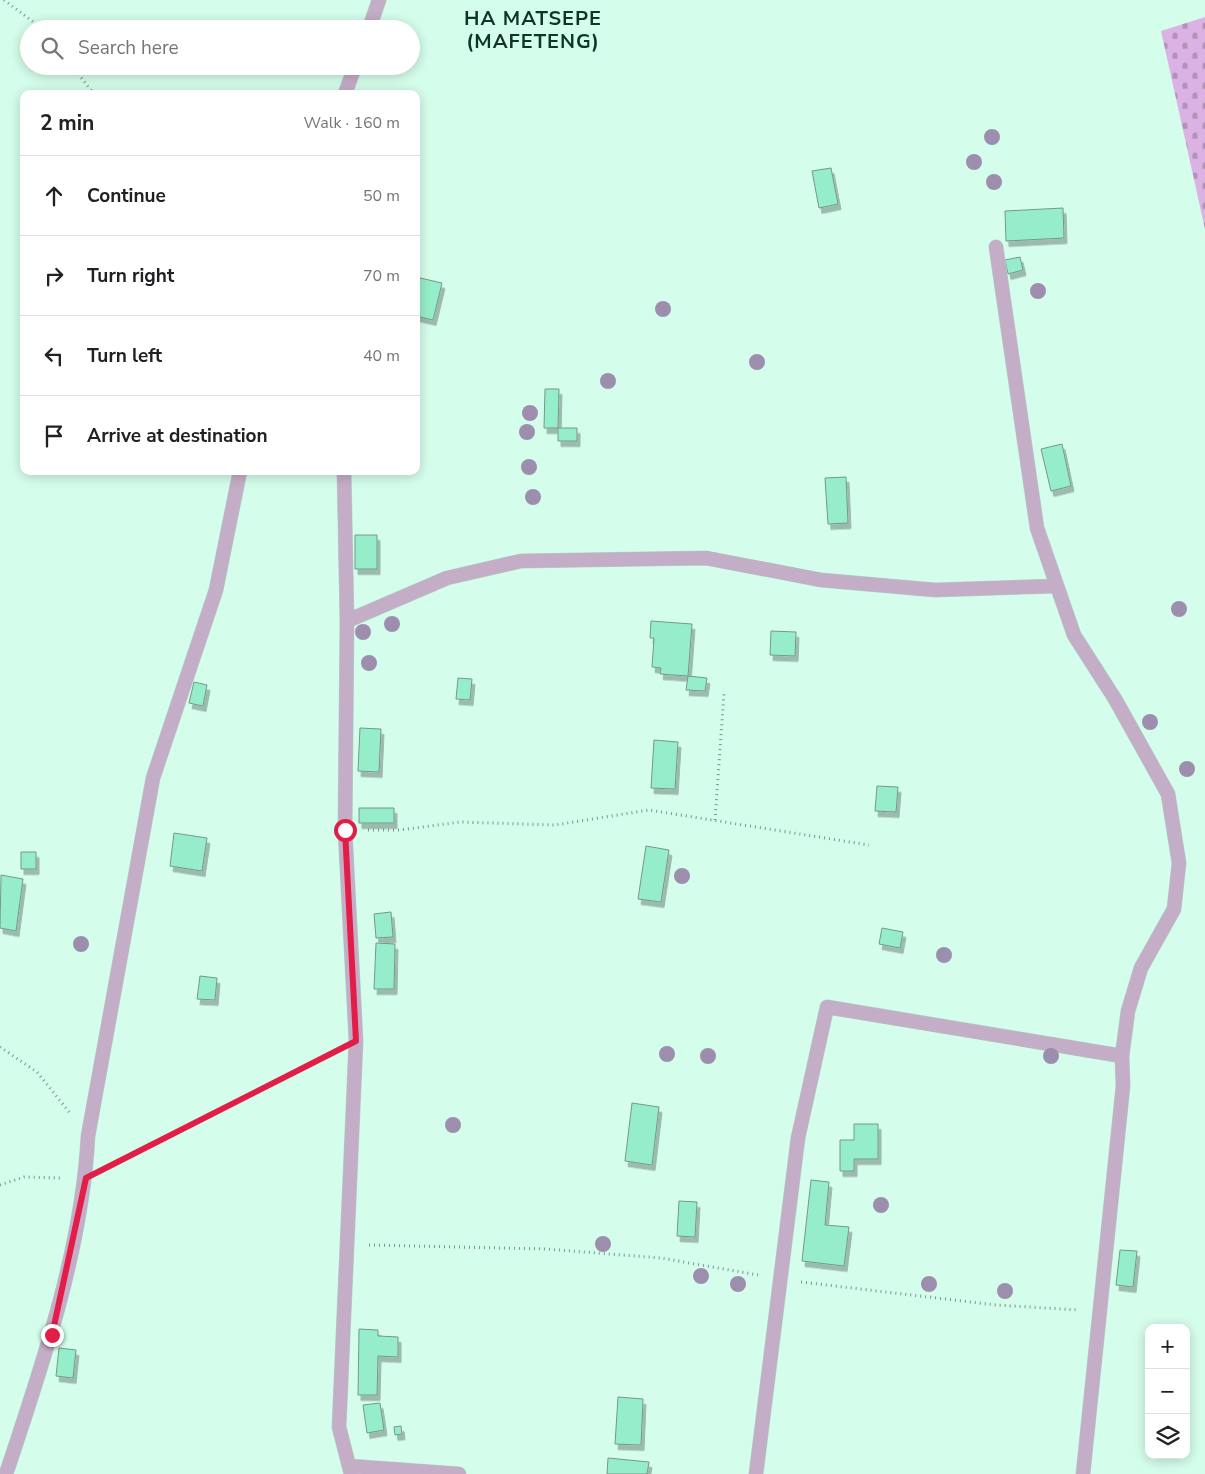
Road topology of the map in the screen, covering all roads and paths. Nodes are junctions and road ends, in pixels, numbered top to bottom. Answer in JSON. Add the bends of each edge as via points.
{"nodes":[{"id":1,"x":4,"y":0,"type":"edge"},
{"id":2,"x":379,"y":0,"type":"edge"},
{"id":3,"x":31,"y":20,"type":"edge"},
{"id":4,"x":372,"y":20,"type":"edge"},
{"id":5,"x":79,"y":75,"type":"edge"},
{"id":6,"x":352,"y":75,"type":"edge"},
{"id":7,"x":91,"y":90,"type":"edge"},
{"id":8,"x":347,"y":90,"type":"edge"},
{"id":9,"x":996,"y":247,"type":"dead end"},
{"id":10,"x":239,"y":475,"type":"edge"},
{"id":11,"x":344,"y":475,"type":"edge"},
{"id":12,"x":1056,"y":586,"type":"junction"},
{"id":13,"x":347,"y":620,"type":"junction"},
{"id":14,"x":724,"y":693,"type":"dead end"},
{"id":15,"x":715,"y":820,"type":"junction"},
{"id":16,"x":345,"y":830,"type":"junction"},
{"id":17,"x":869,"y":845,"type":"dead end"},
{"id":18,"x":356,"y":1041,"type":"junction"},
{"id":19,"x":0,"y":1047,"type":"edge"},
{"id":20,"x":1122,"y":1056,"type":"junction"},
{"id":21,"x":88,"y":1136,"type":"junction"},
{"id":22,"x":86,"y":1178,"type":"junction"},
{"id":23,"x":0,"y":1185,"type":"edge"},
{"id":24,"x":347,"y":1244,"type":"junction"},
{"id":25,"x":780,"y":1279,"type":"junction"},
{"id":26,"x":1099,"y":1310,"type":"junction"},
{"id":27,"x":350,"y":1470,"type":"edge"},
{"id":28,"x":6,"y":1474,"type":"edge"},
{"id":29,"x":459,"y":1474,"type":"edge"},
{"id":30,"x":756,"y":1474,"type":"edge"},
{"id":31,"x":1083,"y":1474,"type":"edge"}],
"edges":[{"from":1,"to":3,"type":"path"},
{"from":2,"to":4,"type":"street"},
{"from":5,"to":7,"type":"path"},
{"from":6,"to":8,"type":"street"},
{"from":9,"to":12,"type":"street","via":[[1037,528]]},
{"from":10,"to":21,"type":"street","via":[[216,590],[153,778]]},
{"from":11,"to":13,"type":"street"},
{"from":12,"to":13,"type":"street","via":[[935,590],[821,580],[706,558],[522,561],[447,578]]},
{"from":12,"to":20,"type":"street","via":[[1074,635],[1168,794],[1179,863],[1174,909],[1141,968],[1128,1010]]},
{"from":13,"to":16,"type":"street"},
{"from":14,"to":15,"type":"path"},
{"from":15,"to":16,"type":"path","via":[[649,810],[555,825],[460,822],[400,830]]},
{"from":15,"to":17,"type":"path"},
{"from":16,"to":18,"type":"street"},
{"from":18,"to":22,"type":"path"},
{"from":18,"to":24,"type":"street"},
{"from":19,"to":21,"type":"path","via":[[37,1072]]},
{"from":20,"to":25,"type":"street","via":[[827,1007],[798,1138]]},
{"from":20,"to":26,"type":"street","via":[[1123,1086]]},
{"from":21,"to":22,"type":"street"},
{"from":22,"to":23,"type":"path","via":[[24,1177]]},
{"from":22,"to":28,"type":"street","via":[[52,1335]]},
{"from":24,"to":25,"type":"path","via":[[546,1249],[661,1258]]},
{"from":24,"to":27,"type":"street","via":[[339,1427]]},
{"from":25,"to":26,"type":"path","via":[[996,1306]]},
{"from":25,"to":30,"type":"street"},
{"from":26,"to":31,"type":"street"},
{"from":27,"to":29,"type":"street"}]}
